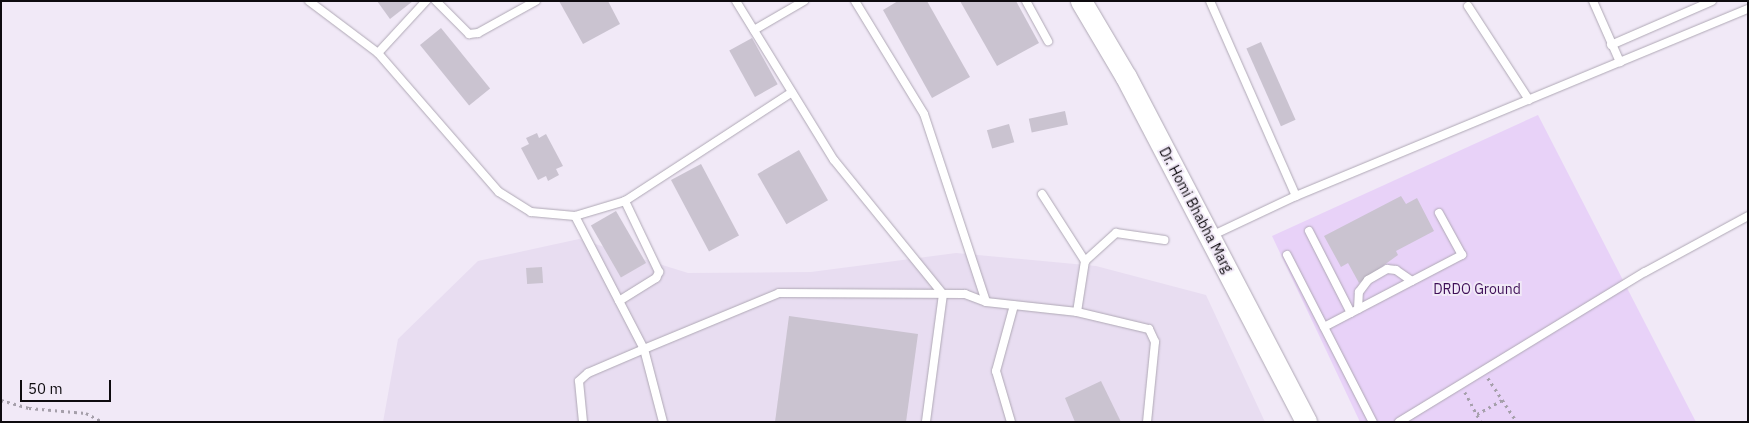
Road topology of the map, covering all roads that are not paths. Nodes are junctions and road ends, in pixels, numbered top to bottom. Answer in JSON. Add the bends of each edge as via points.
{"nodes":[{"id":1,"x":309,"y":1,"type":"edge"},
{"id":2,"x":426,"y":1,"type":"edge"},
{"id":3,"x":436,"y":1,"type":"edge"},
{"id":4,"x":536,"y":1,"type":"edge"},
{"id":5,"x":736,"y":1,"type":"edge"},
{"id":6,"x":804,"y":1,"type":"edge"},
{"id":7,"x":855,"y":1,"type":"edge"},
{"id":8,"x":1026,"y":1,"type":"edge"},
{"id":9,"x":1081,"y":1,"type":"edge"},
{"id":10,"x":1210,"y":1,"type":"edge"},
{"id":11,"x":1593,"y":1,"type":"edge"},
{"id":12,"x":1710,"y":2,"type":"edge"},
{"id":13,"x":1468,"y":6,"type":"dead end"},
{"id":14,"x":1748,"y":9,"type":"edge"},
{"id":15,"x":754,"y":30,"type":"junction"},
{"id":16,"x":1048,"y":41,"type":"dead end"},
{"id":17,"x":1611,"y":45,"type":"junction"},
{"id":18,"x":378,"y":54,"type":"junction"},
{"id":19,"x":1620,"y":62,"type":"junction"},
{"id":20,"x":792,"y":92,"type":"junction"},
{"id":21,"x":1529,"y":100,"type":"junction"},
{"id":22,"x":1042,"y":194,"type":"dead end"},
{"id":23,"x":1296,"y":196,"type":"junction"},
{"id":24,"x":625,"y":201,"type":"junction"},
{"id":25,"x":1439,"y":213,"type":"dead end"},
{"id":26,"x":575,"y":216,"type":"junction"},
{"id":27,"x":1748,"y":216,"type":"edge"},
{"id":28,"x":1309,"y":232,"type":"dead end"},
{"id":29,"x":1209,"y":236,"type":"junction"},
{"id":30,"x":1164,"y":240,"type":"dead end"},
{"id":31,"x":1287,"y":255,"type":"dead end"},
{"id":32,"x":1085,"y":261,"type":"junction"},
{"id":33,"x":1412,"y":281,"type":"junction"},
{"id":34,"x":943,"y":294,"type":"junction"},
{"id":35,"x":619,"y":301,"type":"junction"},
{"id":36,"x":986,"y":302,"type":"junction"},
{"id":37,"x":1014,"y":305,"type":"junction"},
{"id":38,"x":1354,"y":311,"type":"junction"},
{"id":39,"x":1077,"y":312,"type":"junction"},
{"id":40,"x":1324,"y":327,"type":"junction"},
{"id":41,"x":644,"y":349,"type":"junction"},
{"id":42,"x":583,"y":422,"type":"edge"},
{"id":43,"x":663,"y":422,"type":"edge"},
{"id":44,"x":926,"y":422,"type":"edge"},
{"id":45,"x":1011,"y":422,"type":"edge"},
{"id":46,"x":1147,"y":422,"type":"edge"},
{"id":47,"x":1306,"y":422,"type":"edge"},
{"id":48,"x":1373,"y":422,"type":"edge"},
{"id":49,"x":1399,"y":422,"type":"edge"}],
"edges":[{"from":1,"to":18,"type":"lane"},
{"from":2,"to":18,"type":"lane"},
{"from":3,"to":4,"type":"lane","via":[[469,34],[478,33]]},
{"from":5,"to":15,"type":"lane"},
{"from":6,"to":15,"type":"lane"},
{"from":7,"to":36,"type":"lane","via":[[924,114]]},
{"from":8,"to":16,"type":"lane"},
{"from":9,"to":29,"type":"main road","name":"Dr. Homi Bhabha Marg","via":[[1126,77]]},
{"from":10,"to":23,"type":"lane"},
{"from":11,"to":17,"type":"lane"},
{"from":12,"to":17,"type":"lane"},
{"from":13,"to":21,"type":"lane"},
{"from":14,"to":19,"type":"lane"},
{"from":15,"to":20,"type":"lane"},
{"from":17,"to":19,"type":"lane"},
{"from":18,"to":26,"type":"lane","via":[[499,192],[531,212]]},
{"from":19,"to":21,"type":"lane"},
{"from":20,"to":24,"type":"lane"},
{"from":20,"to":34,"type":"lane","via":[[834,160]]},
{"from":21,"to":23,"type":"lane"},
{"from":22,"to":32,"type":"lane"},
{"from":23,"to":29,"type":"lane"},
{"from":24,"to":26,"type":"lane"},
{"from":24,"to":35,"type":"lane","via":[[659,272],[656,278]]},
{"from":25,"to":33,"type":"lane","via":[[1462,255]]},
{"from":26,"to":35,"type":"lane"},
{"from":27,"to":49,"type":"lane","via":[[1645,272]]},
{"from":28,"to":38,"type":"lane"},
{"from":29,"to":47,"type":"main road","name":"Dr. Homi Bhabha Marg"},
{"from":30,"to":32,"type":"lane","via":[[1116,233]]},
{"from":31,"to":40,"type":"lane"},
{"from":32,"to":39,"type":"lane"},
{"from":33,"to":38,"type":"lane"},
{"from":33,"to":38,"type":"lane","via":[[1396,270],[1387,269],[1368,280],[1359,292]]},
{"from":34,"to":36,"type":"lane","via":[[965,294]]},
{"from":34,"to":41,"type":"lane","via":[[779,293]]},
{"from":34,"to":44,"type":"lane"},
{"from":35,"to":41,"type":"lane"},
{"from":36,"to":37,"type":"lane"},
{"from":37,"to":39,"type":"lane"},
{"from":37,"to":45,"type":"lane","via":[[996,371]]},
{"from":38,"to":40,"type":"lane"},
{"from":39,"to":46,"type":"lane","via":[[1145,328],[1152,333],[1155,342]]},
{"from":40,"to":48,"type":"lane"},
{"from":41,"to":42,"type":"lane","via":[[588,373],[579,381]]},
{"from":41,"to":43,"type":"lane"}]}
